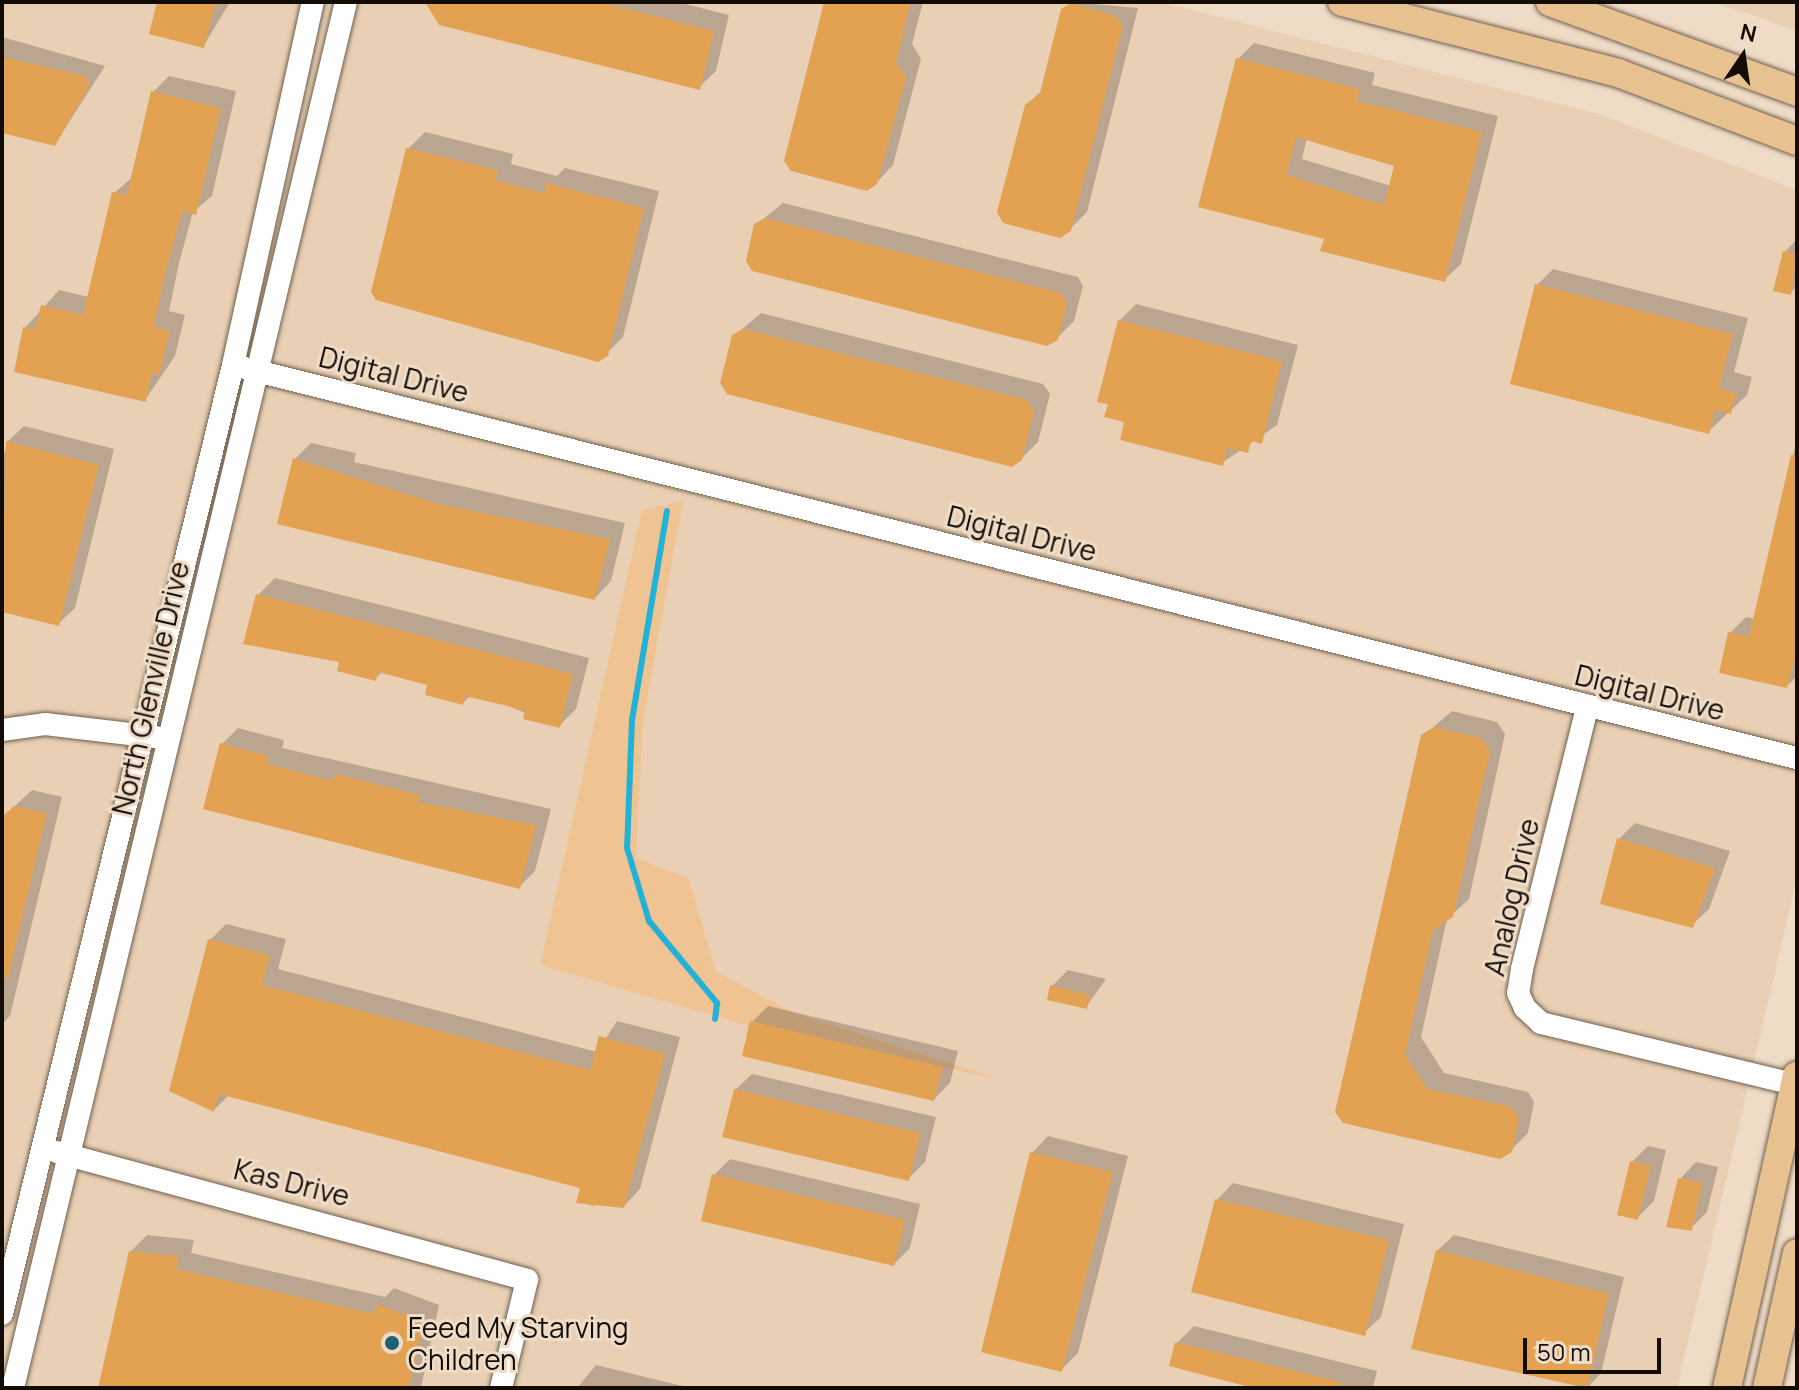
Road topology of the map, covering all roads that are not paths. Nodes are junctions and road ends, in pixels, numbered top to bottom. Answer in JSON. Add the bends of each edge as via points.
{"nodes":[{"id":1,"x":313,"y":2,"type":"edge"},
{"id":2,"x":346,"y":2,"type":"edge"},
{"id":3,"x":1342,"y":2,"type":"edge"},
{"id":4,"x":1550,"y":2,"type":"edge"},
{"id":5,"x":335,"y":51,"type":"junction"},
{"id":6,"x":300,"y":57,"type":"junction"},
{"id":7,"x":1797,"y":92,"type":"edge"},
{"id":8,"x":1797,"y":141,"type":"edge"},
{"id":9,"x":233,"y":365,"type":"junction"},
{"id":10,"x":257,"y":371,"type":"junction"},
{"id":11,"x":1587,"y":708,"type":"junction"},
{"id":12,"x":2,"y":730,"type":"edge"},
{"id":13,"x":142,"y":735,"type":"junction"},
{"id":14,"x":169,"y":740,"type":"junction"},
{"id":15,"x":1797,"y":758,"type":"edge"},
{"id":16,"x":1796,"y":1082,"type":"edge"},
{"id":17,"x":41,"y":1147,"type":"junction"},
{"id":18,"x":69,"y":1156,"type":"junction"},
{"id":19,"x":1797,"y":1253,"type":"edge"},
{"id":20,"x":1744,"y":1313,"type":"junction"},
{"id":21,"x":2,"y":1314,"type":"edge"},
{"id":22,"x":1783,"y":1320,"type":"junction"},
{"id":23,"x":13,"y":1388,"type":"edge"},
{"id":24,"x":501,"y":1388,"type":"edge"},
{"id":25,"x":1727,"y":1388,"type":"edge"},
{"id":26,"x":1767,"y":1388,"type":"edge"}],
"edges":[{"from":1,"to":6,"type":"street","name":"North Glenville Drive"},
{"from":2,"to":5,"type":"street","name":"North Glenville Drive"},
{"from":3,"to":8,"type":"main road","via":[[1618,73]]},
{"from":4,"to":7,"type":"main road"},
{"from":5,"to":6,"type":"street"},
{"from":5,"to":10,"type":"street","name":"North Glenville Drive"},
{"from":6,"to":9,"type":"street","name":"North Glenville Drive"},
{"from":9,"to":10,"type":"street","name":"Digital Drive"},
{"from":9,"to":13,"type":"street","name":"North Glenville Drive"},
{"from":10,"to":11,"type":"street","name":"Digital Drive"},
{"from":10,"to":14,"type":"street","name":"North Glenville Drive"},
{"from":11,"to":15,"type":"street","name":"Digital Drive"},
{"from":11,"to":16,"type":"street","name":"Analog Drive","via":[[1522,969],[1518,993],[1525,1008],[1541,1023]]},
{"from":12,"to":13,"type":"street","via":[[45,724]]},
{"from":13,"to":14,"type":"street"},
{"from":13,"to":17,"type":"street","name":"North Glenville Drive"},
{"from":14,"to":18,"type":"street","name":"North Glenville Drive"},
{"from":16,"to":20,"type":"main road"},
{"from":17,"to":18,"type":"street","name":"Kas Drive"},
{"from":17,"to":21,"type":"street","name":"North Glenville Drive"},
{"from":18,"to":23,"type":"street","name":"North Glenville Drive"},
{"from":18,"to":24,"type":"street","name":"Kas Drive","via":[[527,1280]]},
{"from":19,"to":22,"type":"main road"},
{"from":20,"to":22,"type":"main road"},
{"from":20,"to":25,"type":"main road"},
{"from":22,"to":26,"type":"main road"}]}
